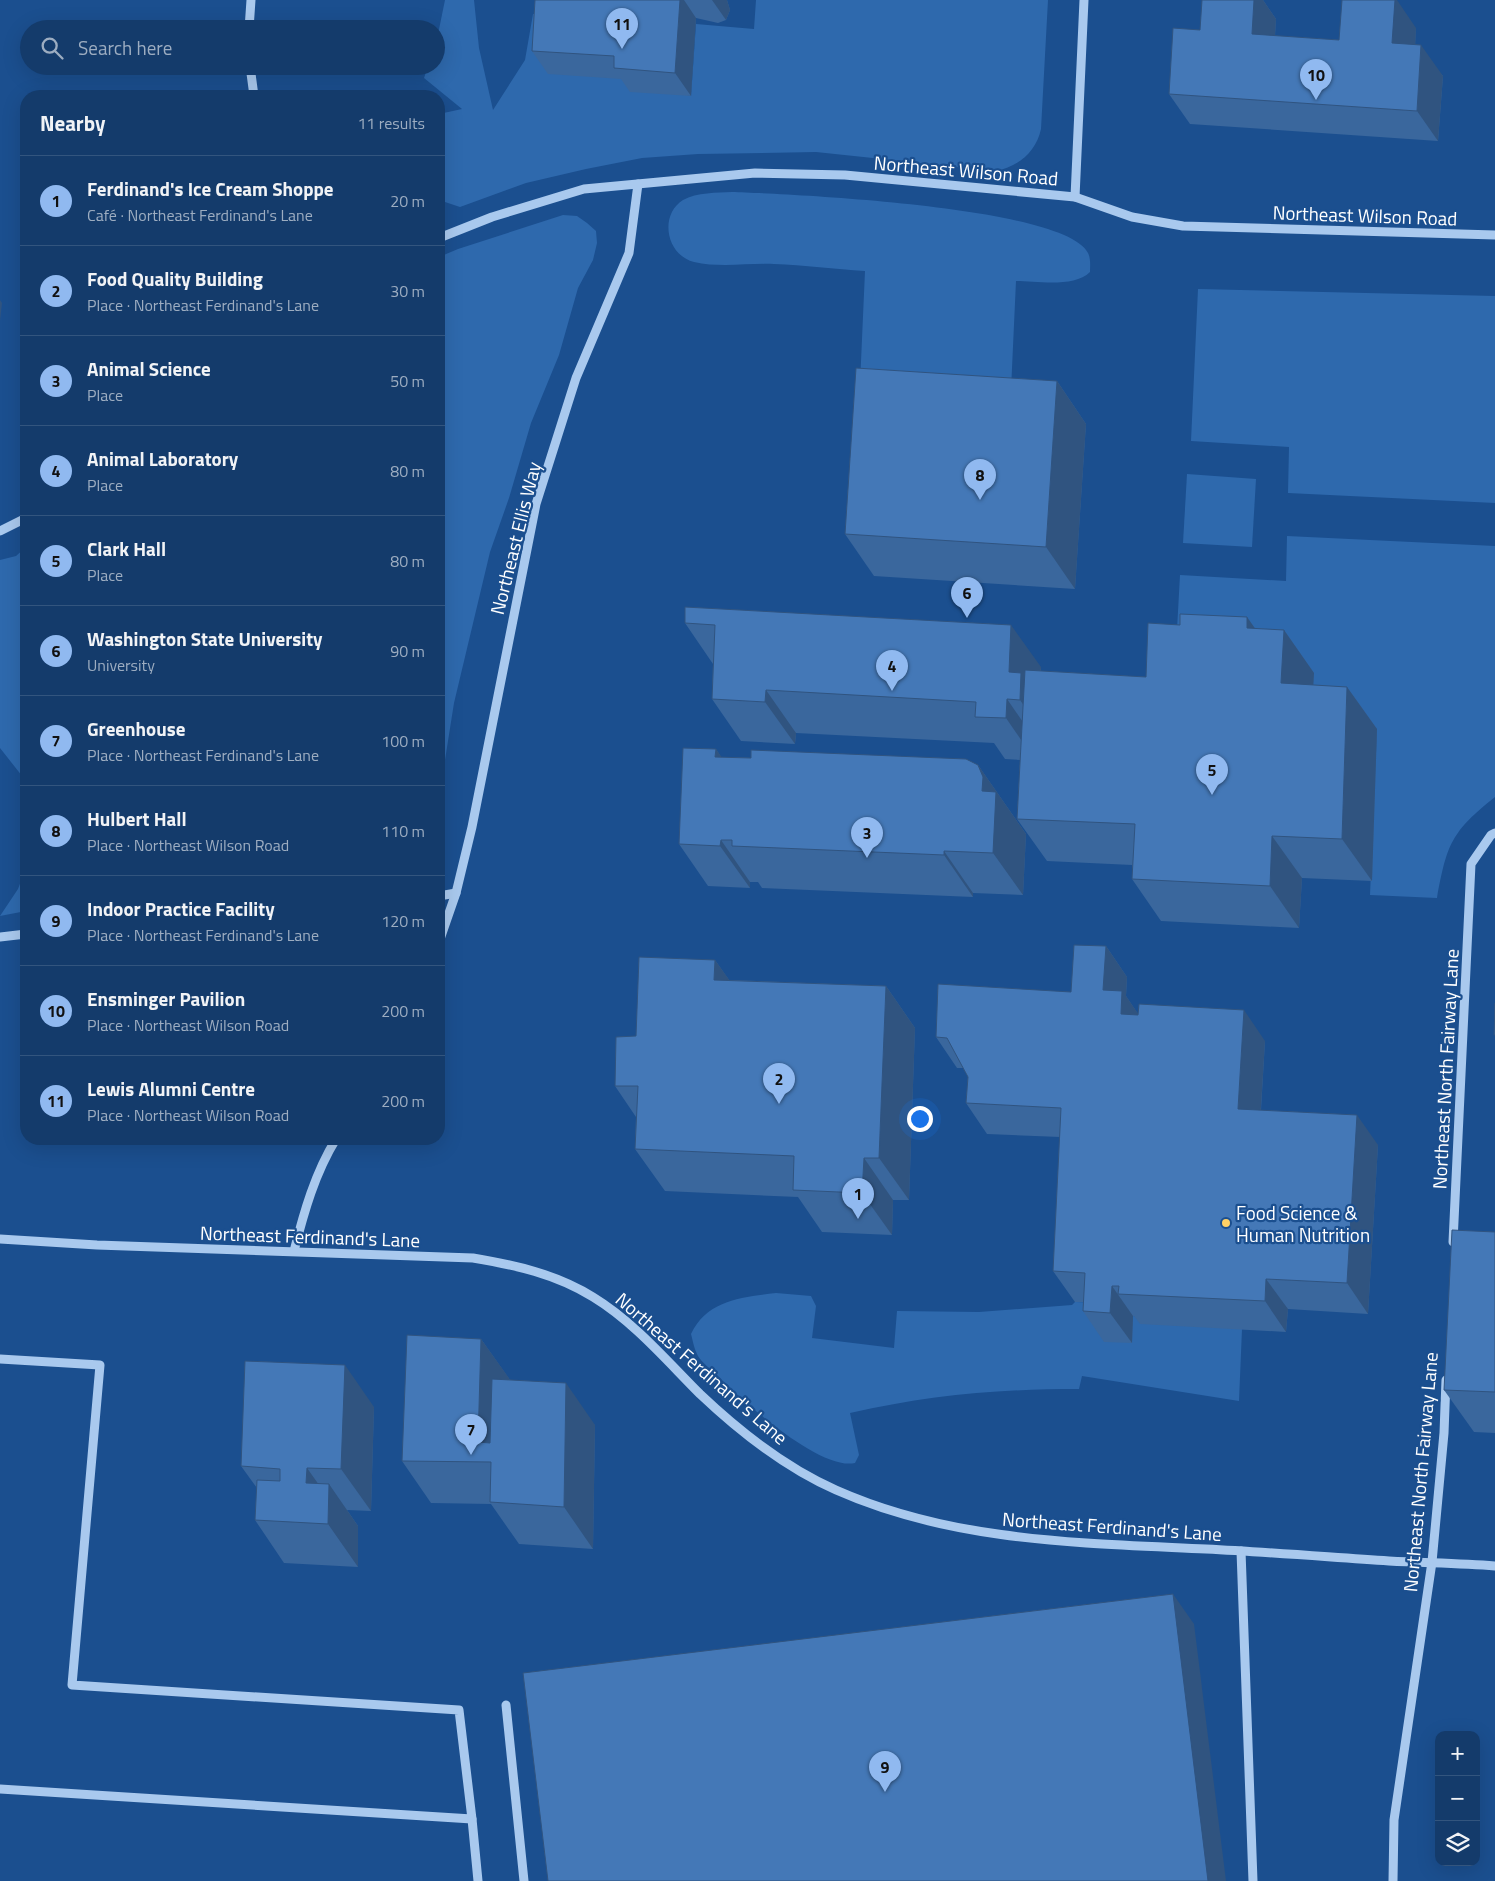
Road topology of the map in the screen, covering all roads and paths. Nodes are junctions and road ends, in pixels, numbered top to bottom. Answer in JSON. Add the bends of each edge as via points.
{"nodes":[{"id":1,"x":251,"y":0,"type":"edge"},
{"id":2,"x":1084,"y":0,"type":"edge"},
{"id":3,"x":250,"y":20,"type":"edge"},
{"id":4,"x":251,"y":75,"type":"edge"},
{"id":5,"x":253,"y":90,"type":"edge"},
{"id":6,"x":638,"y":184,"type":"junction"},
{"id":7,"x":1075,"y":197,"type":"junction"},
{"id":8,"x":1495,"y":235,"type":"edge"},
{"id":9,"x":445,"y":236,"type":"edge"},
{"id":10,"x":20,"y":521,"type":"edge"},
{"id":11,"x":0,"y":531,"type":"edge"},
{"id":12,"x":1495,"y":834,"type":"edge"},
{"id":13,"x":456,"y":893,"type":"junction"},
{"id":14,"x":445,"y":895,"type":"edge"},
{"id":15,"x":445,"y":925,"type":"edge"},
{"id":16,"x":20,"y":935,"type":"edge"},
{"id":17,"x":0,"y":937,"type":"edge"},
{"id":18,"x":332,"y":1145,"type":"edge"},
{"id":19,"x":0,"y":1239,"type":"edge"},
{"id":20,"x":1452,"y":1248,"type":"edge"},
{"id":21,"x":294,"y":1250,"type":"junction"},
{"id":22,"x":0,"y":1359,"type":"edge"},
{"id":23,"x":1447,"y":1367,"type":"edge"},
{"id":24,"x":1241,"y":1551,"type":"junction"},
{"id":25,"x":1432,"y":1562,"type":"junction"},
{"id":26,"x":1495,"y":1566,"type":"edge"},
{"id":27,"x":506,"y":1705,"type":"dead end"},
{"id":28,"x":0,"y":1789,"type":"edge"},
{"id":29,"x":472,"y":1819,"type":"junction"},
{"id":30,"x":478,"y":1881,"type":"edge"},
{"id":31,"x":524,"y":1881,"type":"edge"},
{"id":32,"x":1253,"y":1881,"type":"edge"},
{"id":33,"x":1393,"y":1881,"type":"edge"}],
"edges":[{"from":1,"to":3,"type":"street"},
{"from":2,"to":7,"type":"street"},
{"from":4,"to":5,"type":"street"},
{"from":6,"to":7,"type":"street","name":"Northeast Wilson Road","via":[[754,173],[845,175]]},
{"from":6,"to":9,"type":"street","name":"Northeast Wilson Road","via":[[584,189],[492,217]]},
{"from":6,"to":13,"type":"street","name":"Northeast Ellis Way","via":[[629,253],[576,378],[536,504],[488,752]]},
{"from":7,"to":8,"type":"street","name":"Northeast Wilson Road","via":[[1132,217],[1183,226]]},
{"from":10,"to":11,"type":"street"},
{"from":12,"to":20,"type":"street","name":"Northeast North Fairway Lane","via":[[1471,864]]},
{"from":13,"to":14,"type":"street"},
{"from":13,"to":15,"type":"street","name":"Northeast Ellis Way"},
{"from":16,"to":17,"type":"street"},
{"from":18,"to":21,"type":"street","via":[[324,1158]]},
{"from":19,"to":21,"type":"street","name":"Northeast Ferdinand's Lane","via":[[196,1249]]},
{"from":21,"to":24,"type":"street","name":"Northeast Ferdinand's Lane","via":[[473,1258],[536,1270],[565,1282],[594,1297],[634,1328],[744,1432],[790,1465],[833,1488],[906,1517],[989,1533],[1085,1544]]},
{"from":22,"to":29,"type":"street","via":[[100,1365],[72,1685],[459,1710]]},
{"from":23,"to":25,"type":"street","name":"Northeast North Fairway Lane"},
{"from":24,"to":25,"type":"street","name":"Northeast Ferdinand's Lane"},
{"from":24,"to":32,"type":"street"},
{"from":25,"to":26,"type":"street","name":"Northeast Ferdinand's Lane"},
{"from":25,"to":33,"type":"street","name":"Northeast North Fairway Lane","via":[[1394,1820]]},
{"from":27,"to":31,"type":"street"},
{"from":28,"to":29,"type":"street"},
{"from":29,"to":30,"type":"street"}]}
